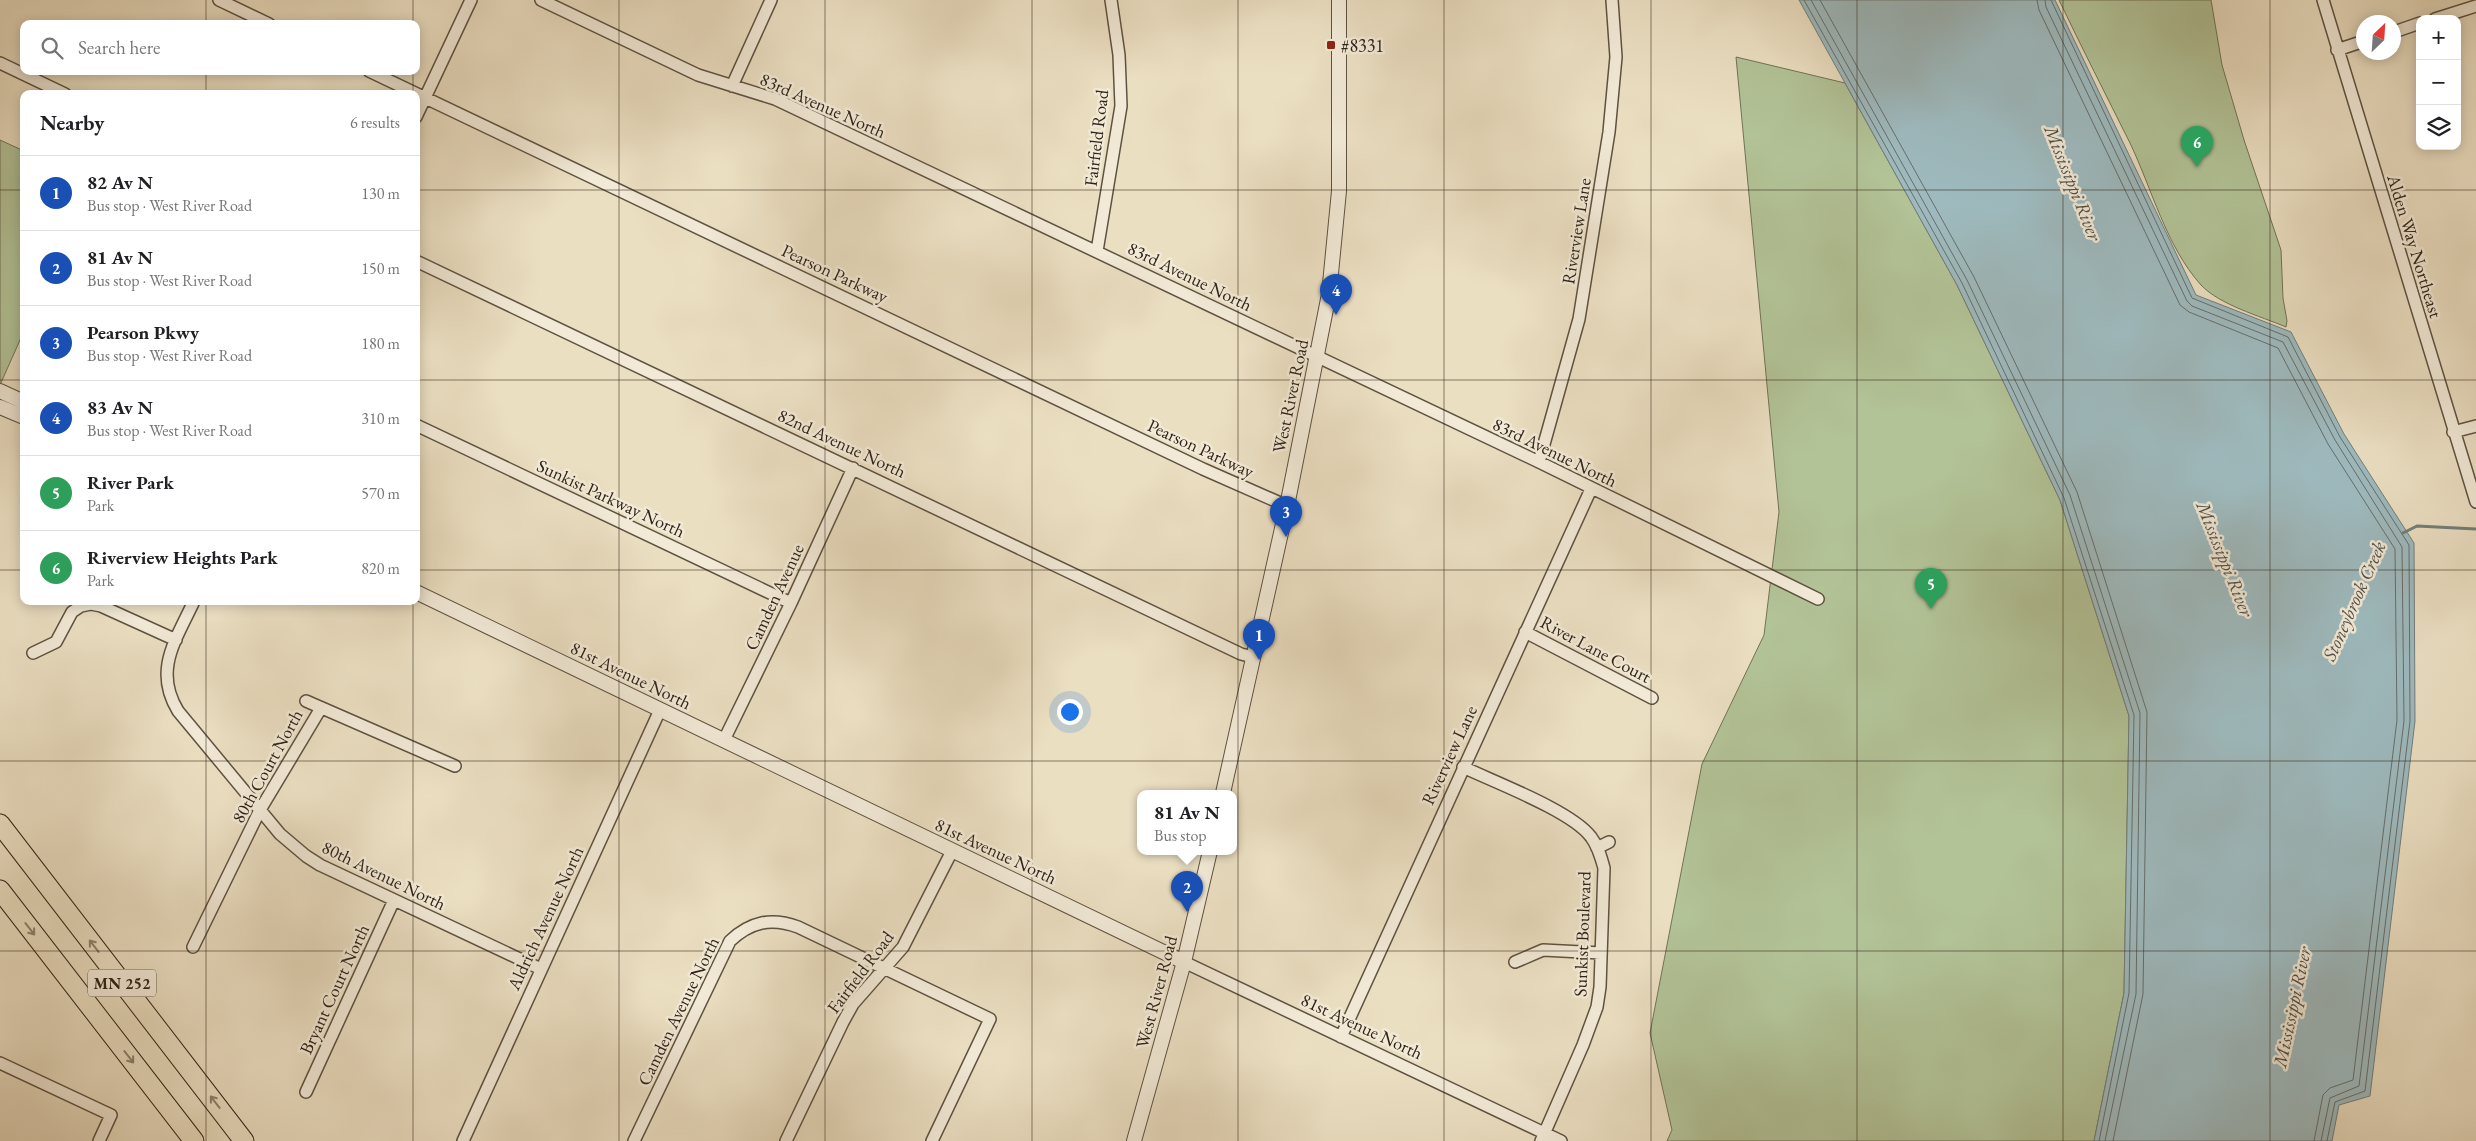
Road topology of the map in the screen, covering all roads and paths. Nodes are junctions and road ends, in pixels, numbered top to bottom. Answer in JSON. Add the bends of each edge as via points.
{"nodes":[{"id":1,"x":219,"y":0,"type":"edge"},
{"id":2,"x":471,"y":0,"type":"edge"},
{"id":3,"x":540,"y":0,"type":"edge"},
{"id":4,"x":772,"y":0,"type":"edge"},
{"id":5,"x":1111,"y":0,"type":"edge"},
{"id":6,"x":1339,"y":0,"type":"edge"},
{"id":7,"x":1612,"y":0,"type":"edge"},
{"id":8,"x":2323,"y":0,"type":"edge"},
{"id":9,"x":2476,"y":6,"type":"edge"},
{"id":10,"x":2448,"y":15,"type":"edge"},
{"id":11,"x":261,"y":20,"type":"edge"},
{"id":12,"x":2416,"y":24,"type":"edge"},
{"id":13,"x":2401,"y":30,"type":"edge"},
{"id":14,"x":2356,"y":44,"type":"edge"},
{"id":15,"x":2337,"y":50,"type":"junction"},
{"id":16,"x":0,"y":63,"type":"edge"},
{"id":17,"x":20,"y":73,"type":"edge"},
{"id":18,"x":25,"y":75,"type":"edge"},
{"id":19,"x":377,"y":75,"type":"edge"},
{"id":20,"x":732,"y":86,"type":"junction"},
{"id":21,"x":57,"y":90,"type":"edge"},
{"id":22,"x":408,"y":90,"type":"edge"},
{"id":23,"x":420,"y":96,"type":"edge"},
{"id":24,"x":425,"y":98,"type":"junction"},
{"id":25,"x":420,"y":109,"type":"edge"},
{"id":26,"x":1097,"y":251,"type":"junction"},
{"id":27,"x":420,"y":263,"type":"edge"},
{"id":28,"x":1318,"y":357,"type":"junction"},
{"id":29,"x":0,"y":391,"type":"edge"},
{"id":30,"x":20,"y":400,"type":"edge"},
{"id":31,"x":0,"y":407,"type":"edge"},
{"id":32,"x":20,"y":415,"type":"edge"},
{"id":33,"x":2476,"y":426,"type":"edge"},
{"id":34,"x":420,"y":427,"type":"edge"},
{"id":35,"x":2454,"y":432,"type":"junction"},
{"id":36,"x":1539,"y":462,"type":"junction"},
{"id":37,"x":853,"y":468,"type":"junction"},
{"id":38,"x":1591,"y":488,"type":"junction"},
{"id":39,"x":2476,"y":502,"type":"edge"},
{"id":40,"x":1287,"y":506,"type":"junction"},
{"id":41,"x":420,"y":594,"type":"edge"},
{"id":42,"x":1818,"y":599,"type":"dead end"},
{"id":43,"x":791,"y":603,"type":"junction"},
{"id":44,"x":86,"y":605,"type":"edge"},
{"id":45,"x":96,"y":605,"type":"edge"},
{"id":46,"x":192,"y":605,"type":"edge"},
{"id":47,"x":1525,"y":632,"type":"junction"},
{"id":48,"x":176,"y":640,"type":"junction"},
{"id":49,"x":33,"y":653,"type":"dead end"},
{"id":50,"x":1253,"y":657,"type":"junction"},
{"id":51,"x":1652,"y":698,"type":"dead end"},
{"id":52,"x":306,"y":701,"type":"dead end"},
{"id":53,"x":321,"y":708,"type":"junction"},
{"id":54,"x":660,"y":710,"type":"junction"},
{"id":55,"x":724,"y":740,"type":"junction"},
{"id":56,"x":455,"y":766,"type":"dead end"},
{"id":57,"x":1463,"y":767,"type":"junction"},
{"id":58,"x":1224,"y":790,"type":"edge"},
{"id":59,"x":260,"y":810,"type":"junction"},
{"id":60,"x":0,"y":824,"type":"edge"},
{"id":61,"x":1609,"y":842,"type":"dead end"},
{"id":62,"x":1597,"y":848,"type":"junction"},
{"id":63,"x":952,"y":851,"type":"junction"},
{"id":64,"x":1209,"y":855,"type":"edge"},
{"id":65,"x":0,"y":890,"type":"edge"},
{"id":66,"x":394,"y":900,"type":"junction"},
{"id":67,"x":193,"y":947,"type":"dead end"},
{"id":68,"x":1602,"y":953,"type":"junction"},
{"id":69,"x":1184,"y":962,"type":"junction"},
{"id":70,"x":1515,"y":962,"type":"dead end"},
{"id":71,"x":541,"y":969,"type":"junction"},
{"id":72,"x":885,"y":969,"type":"junction"},
{"id":73,"x":1341,"y":1037,"type":"junction"},
{"id":74,"x":0,"y":1063,"type":"edge"},
{"id":75,"x":306,"y":1092,"type":"dead end"},
{"id":76,"x":1543,"y":1137,"type":"edge"},
{"id":77,"x":99,"y":1141,"type":"edge"},
{"id":78,"x":194,"y":1141,"type":"edge"},
{"id":79,"x":244,"y":1141,"type":"edge"},
{"id":80,"x":462,"y":1141,"type":"edge"},
{"id":81,"x":634,"y":1141,"type":"edge"},
{"id":82,"x":786,"y":1141,"type":"edge"},
{"id":83,"x":932,"y":1141,"type":"edge"},
{"id":84,"x":1134,"y":1141,"type":"edge"},
{"id":85,"x":1561,"y":1141,"type":"edge"}],
"edges":[{"from":1,"to":11,"type":"street"},
{"from":2,"to":24,"type":"street"},
{"from":3,"to":20,"type":"street","name":"83rd Avenue North","via":[[698,75]]},
{"from":4,"to":20,"type":"street"},
{"from":5,"to":26,"type":"street","name":"Fairfield Road","via":[[1121,106]]},
{"from":6,"to":28,"type":"street","name":"West River Road","via":[[1339,191],[1332,271]]},
{"from":7,"to":36,"type":"street","name":"Riverview Lane","via":[[1616,57],[1609,132],[1579,320]]},
{"from":8,"to":15,"type":"street","name":"Alden Way Northeast"},
{"from":9,"to":10,"type":"street"},
{"from":12,"to":13,"type":"street"},
{"from":14,"to":15,"type":"street"},
{"from":15,"to":35,"type":"street","name":"Alden Way Northeast"},
{"from":16,"to":17,"type":"street"},
{"from":18,"to":21,"type":"street"},
{"from":19,"to":22,"type":"street","name":"Pearson Parkway"},
{"from":20,"to":26,"type":"street","name":"83rd Avenue North","via":[[775,99]]},
{"from":23,"to":24,"type":"street","name":"Pearson Parkway"},
{"from":24,"to":25,"type":"street"},
{"from":24,"to":40,"type":"street","name":"Pearson Parkway"},
{"from":26,"to":28,"type":"street","name":"83rd Avenue North"},
{"from":27,"to":37,"type":"street","name":"82nd Avenue North"},
{"from":28,"to":36,"type":"street","name":"83rd Avenue North"},
{"from":28,"to":40,"type":"street","name":"West River Road"},
{"from":29,"to":30,"type":"street"},
{"from":31,"to":32,"type":"street"},
{"from":33,"to":35,"type":"street"},
{"from":34,"to":43,"type":"street","name":"Sunkist Parkway North"},
{"from":35,"to":39,"type":"street","name":"Alden Way Northeast"},
{"from":36,"to":38,"type":"street","name":"83rd Avenue North"},
{"from":37,"to":43,"type":"street","name":"Camden Avenue"},
{"from":37,"to":50,"type":"street","name":"82nd Avenue North"},
{"from":38,"to":42,"type":"street","name":"83rd Avenue North"},
{"from":38,"to":47,"type":"street","name":"Riverview Lane"},
{"from":40,"to":50,"type":"street","name":"West River Road"},
{"from":41,"to":54,"type":"street","name":"81st Avenue North"},
{"from":43,"to":55,"type":"street","name":"Camden Avenue"},
{"from":44,"to":49,"type":"street","via":[[72,612],[56,642]]},
{"from":45,"to":48,"type":"street"},
{"from":46,"to":48,"type":"street","name":"80th Avenue North"},
{"from":47,"to":51,"type":"street","name":"River Lane Court"},
{"from":47,"to":57,"type":"street","name":"Riverview Lane"},
{"from":48,"to":59,"type":"street","name":"80th Avenue North","via":[[166,667],[170,698]]},
{"from":50,"to":58,"type":"street","name":"West River Road"},
{"from":52,"to":53,"type":"street"},
{"from":53,"to":56,"type":"street","name":"80th Court North"},
{"from":53,"to":59,"type":"street","name":"80th Court North"},
{"from":54,"to":55,"type":"street","name":"81st Avenue North"},
{"from":54,"to":71,"type":"street","name":"Aldrich Avenue North"},
{"from":55,"to":63,"type":"street","name":"81st Avenue North"},
{"from":57,"to":62,"type":"street","name":"Sunkist Boulevard","via":[[1561,813],[1590,836]]},
{"from":57,"to":73,"type":"street","name":"Riverview Lane"},
{"from":59,"to":66,"type":"street","name":"80th Avenue North","via":[[280,834],[306,856]]},
{"from":59,"to":67,"type":"street","name":"80th Court North"},
{"from":79,"to":60,"type":"highway","number":"MN 252","one_way":true},
{"from":61,"to":62,"type":"street"},
{"from":62,"to":68,"type":"street","name":"Sunkist Boulevard","via":[[1604,868],[1605,886]]},
{"from":63,"to":69,"type":"street","name":"81st Avenue North"},
{"from":63,"to":72,"type":"street","name":"Fairfield Road","via":[[903,947]]},
{"from":64,"to":69,"type":"street","name":"West River Road"},
{"from":65,"to":78,"type":"highway","number":"MN 252","one_way":true},
{"from":66,"to":71,"type":"street","name":"80th Avenue North"},
{"from":66,"to":75,"type":"street","name":"Bryant Court North"},
{"from":68,"to":70,"type":"street","via":[[1543,950]]},
{"from":68,"to":76,"type":"street","name":"Sunkist Boulevard","via":[[1600,987],[1591,1026]]},
{"from":69,"to":73,"type":"street","name":"81st Avenue North"},
{"from":69,"to":84,"type":"street","name":"West River Road"},
{"from":71,"to":80,"type":"street","name":"Aldrich Avenue North"},
{"from":72,"to":81,"type":"street","name":"Camden Avenue North","via":[[784,922],[755,924],[742,930],[730,941]]},
{"from":72,"to":82,"type":"street","name":"Fairfield Road","via":[[853,1004]]},
{"from":72,"to":83,"type":"street","name":"Camden Avenue North","via":[[990,1019]]},
{"from":73,"to":76,"type":"street","name":"81st Avenue North"},
{"from":74,"to":77,"type":"street","via":[[111,1115]]},
{"from":76,"to":85,"type":"street","name":"81st Avenue North"}]}
